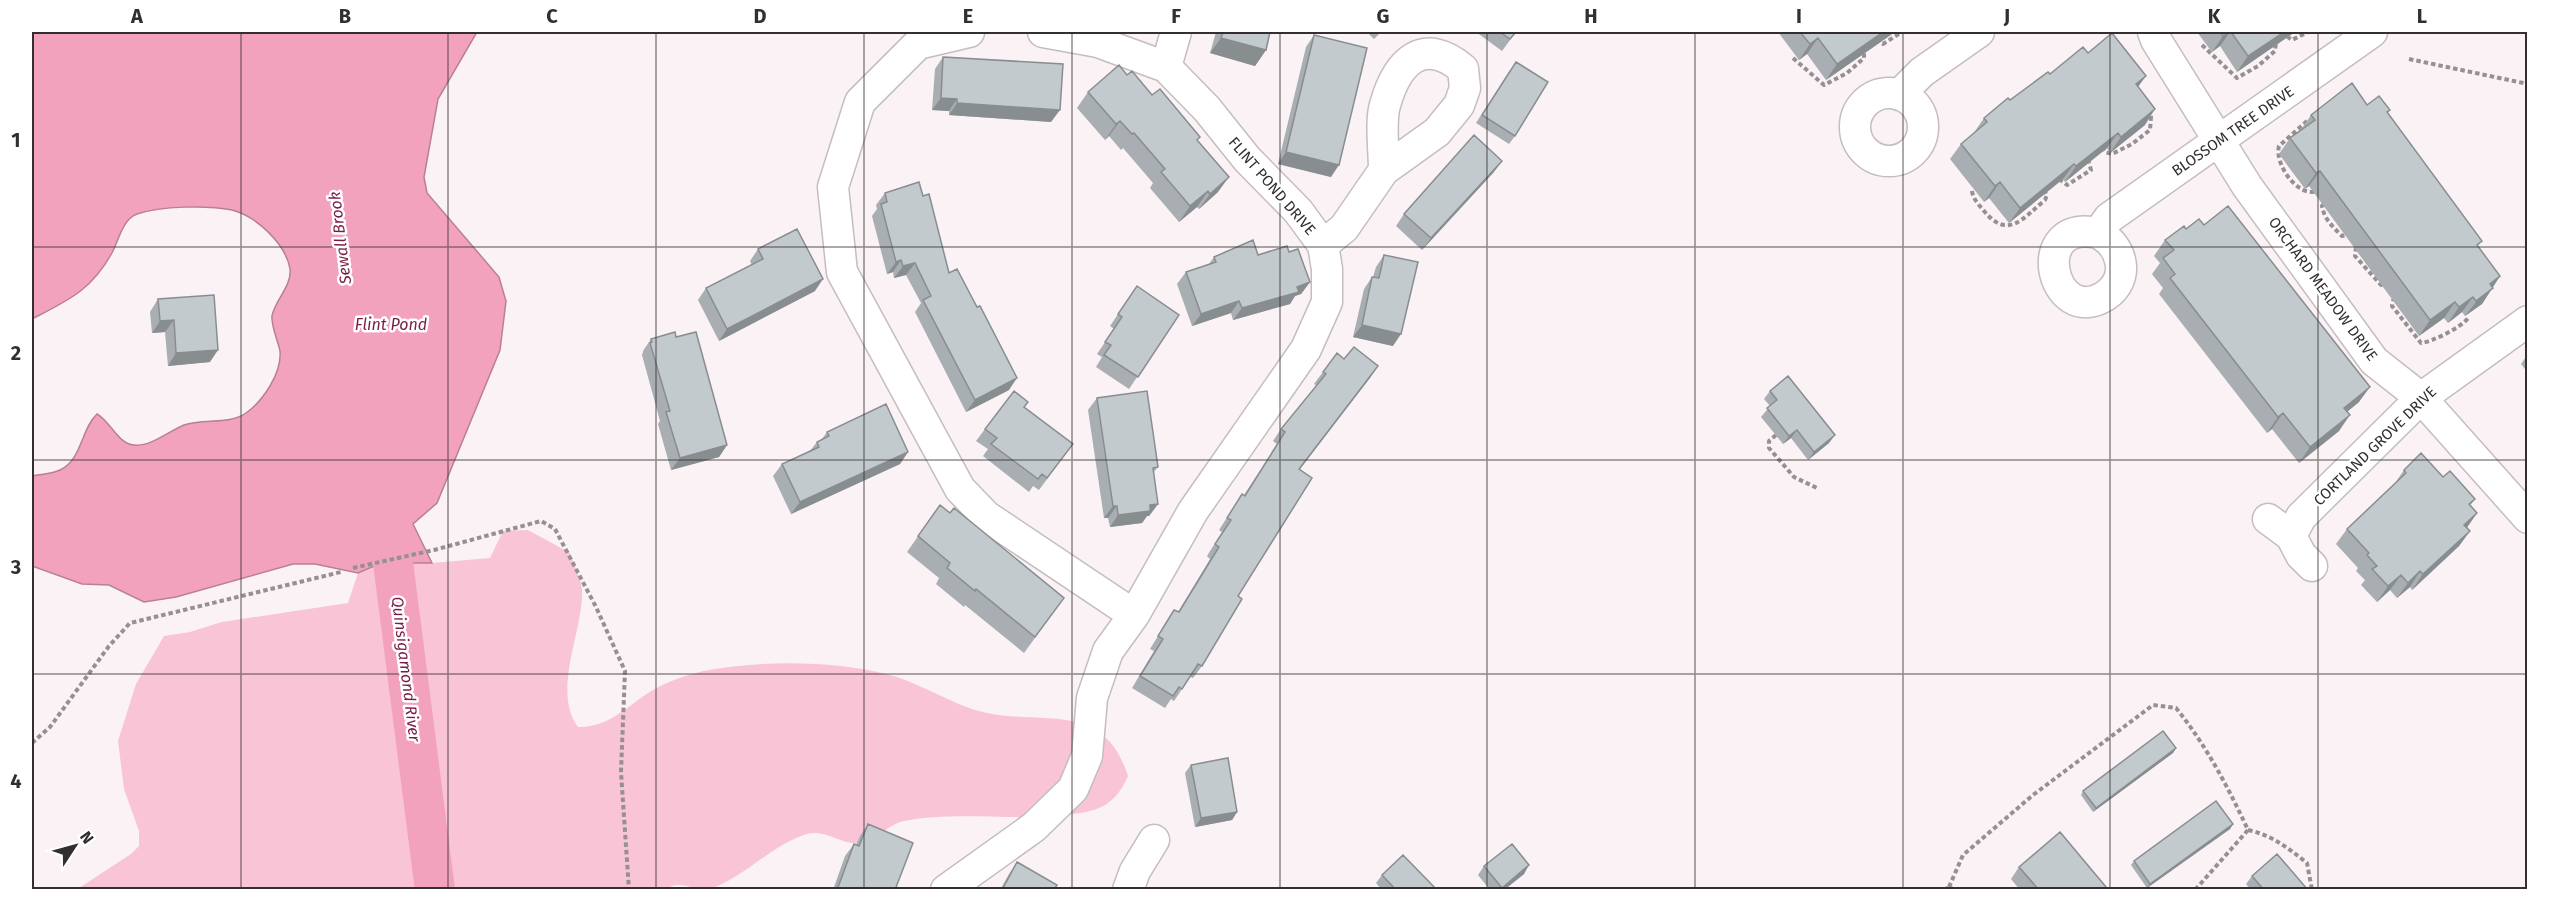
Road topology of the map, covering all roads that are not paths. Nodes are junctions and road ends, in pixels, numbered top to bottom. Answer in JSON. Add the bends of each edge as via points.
{"nodes":[{"id":1,"x":969,"y":32,"type":"edge"},
{"id":2,"x":1043,"y":32,"type":"edge"},
{"id":3,"x":1176,"y":32,"type":"edge"},
{"id":4,"x":1979,"y":32,"type":"edge"},
{"id":5,"x":2153,"y":32,"type":"edge"},
{"id":6,"x":2372,"y":32,"type":"edge"},
{"id":7,"x":1100,"y":37,"type":"edge"},
{"id":8,"x":1166,"y":67,"type":"junction"},
{"id":9,"x":1899,"y":95,"type":"dead end"},
{"id":10,"x":2220,"y":141,"type":"junction"},
{"id":11,"x":1384,"y":170,"type":"dead end"},
{"id":12,"x":2098,"y":233,"type":"dead end"},
{"id":13,"x":1323,"y":245,"type":"junction"},
{"id":14,"x":2528,"y":321,"type":"edge"},
{"id":15,"x":2421,"y":398,"type":"junction"},
{"id":16,"x":2528,"y":518,"type":"edge"},
{"id":17,"x":2312,"y":566,"type":"dead end"},
{"id":18,"x":1134,"y":615,"type":"junction"},
{"id":19,"x":1154,"y":840,"type":"dead end"},
{"id":20,"x":946,"y":890,"type":"edge"},
{"id":21,"x":1128,"y":890,"type":"edge"}],
"edges":[{"from":1,"to":18,"type":"street","via":[[918,44],[860,102],[833,187],[842,272],[960,489],[986,516]]},
{"from":2,"to":7,"type":"street","name":"FLINT POND DRIVE"},
{"from":3,"to":8,"type":"street"},
{"from":4,"to":9,"type":"street","via":[[1922,72]]},
{"from":5,"to":10,"type":"street","name":"ORCHARD MEADOW DRIVE"},
{"from":6,"to":10,"type":"street","name":"BLOSSOM TREE DRIVE"},
{"from":7,"to":8,"type":"street","name":"FLINT POND DRIVE"},
{"from":8,"to":13,"type":"street","name":"FLINT POND DRIVE","via":[[1298,211]]},
{"from":10,"to":12,"type":"street","name":"BLOSSOM TREE DRIVE","via":[[2109,218]]},
{"from":10,"to":15,"type":"street","name":"ORCHARD MEADOW DRIVE","via":[[2247,186],[2374,361]]},
{"from":11,"to":13,"type":"street","via":[[1344,228]]},
{"from":13,"to":18,"type":"street","name":"FLINT POND DRIVE","via":[[1327,302],[1308,346],[1193,511]]},
{"from":14,"to":15,"type":"street","name":"CORTLAND GROVE DRIVE"},
{"from":15,"to":16,"type":"street","name":"ORCHARD MEADOW DRIVE"},
{"from":15,"to":17,"type":"street","name":"CORTLAND GROVE DRIVE","via":[[2301,517],[2280,528]]},
{"from":18,"to":20,"type":"street","name":"FLINT POND DRIVE","via":[[1108,651],[1092,698],[1087,756],[1073,789],[1034,827]]},
{"from":19,"to":21,"type":"street"}]}
